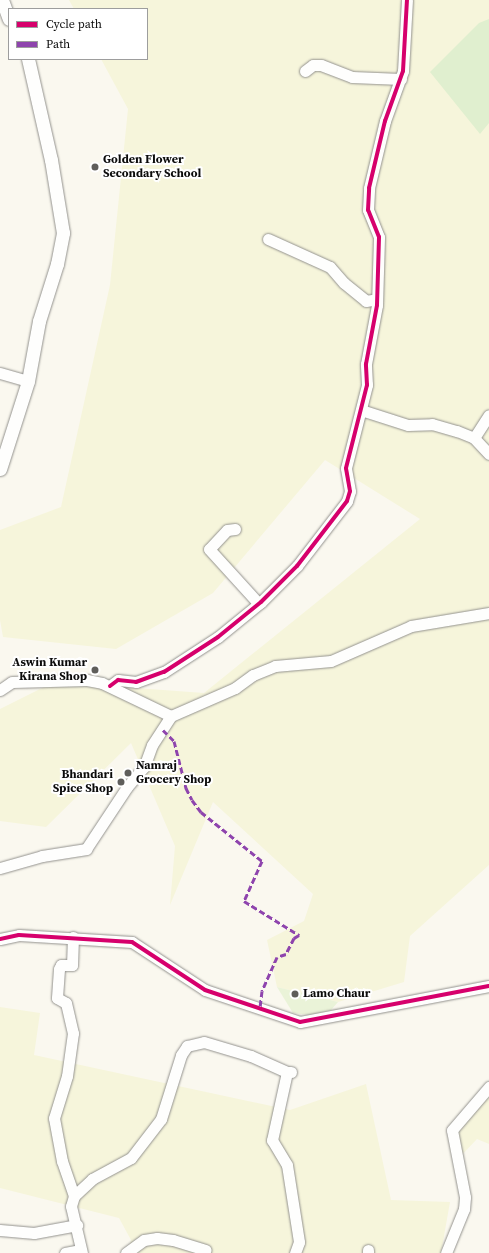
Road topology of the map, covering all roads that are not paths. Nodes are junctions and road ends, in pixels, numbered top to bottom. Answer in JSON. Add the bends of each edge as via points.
{"nodes":[{"id":1,"x":2,"y":0,"type":"edge"},
{"id":2,"x":407,"y":0,"type":"edge"},
{"id":3,"x":8,"y":16,"type":"edge"},
{"id":4,"x":28,"y":60,"type":"edge"},
{"id":5,"x":305,"y":71,"type":"dead end"},
{"id":6,"x":401,"y":79,"type":"junction"},
{"id":7,"x":268,"y":239,"type":"dead end"},
{"id":8,"x":377,"y":299,"type":"junction"},
{"id":9,"x":0,"y":373,"type":"edge"},
{"id":10,"x":28,"y":381,"type":"junction"},
{"id":11,"x":361,"y":410,"type":"junction"},
{"id":12,"x":489,"y":415,"type":"edge"},
{"id":13,"x":474,"y":438,"type":"junction"},
{"id":14,"x":489,"y":454,"type":"edge"},
{"id":15,"x":0,"y":469,"type":"edge"},
{"id":16,"x":235,"y":529,"type":"dead end"},
{"id":17,"x":259,"y":604,"type":"junction"},
{"id":18,"x":489,"y":613,"type":"edge"},
{"id":19,"x":110,"y":686,"type":"junction"},
{"id":20,"x":0,"y":690,"type":"edge"},
{"id":21,"x":171,"y":716,"type":"junction"},
{"id":22,"x":0,"y":868,"type":"edge"},
{"id":23,"x":73,"y":937,"type":"junction"},
{"id":24,"x":0,"y":939,"type":"edge"},
{"id":25,"x":489,"y":986,"type":"edge"},
{"id":26,"x":489,"y":1087,"type":"edge"},
{"id":27,"x":74,"y":1196,"type":"junction"},
{"id":28,"x":77,"y":1225,"type":"junction"},
{"id":29,"x":0,"y":1230,"type":"edge"},
{"id":30,"x":206,"y":1250,"type":"dead end"},
{"id":31,"x":82,"y":1252,"type":"edge"},
{"id":32,"x":66,"y":1253,"type":"edge"},
{"id":33,"x":126,"y":1253,"type":"edge"},
{"id":34,"x":296,"y":1253,"type":"edge"},
{"id":35,"x":446,"y":1253,"type":"edge"}],
"edges":[{"from":1,"to":3,"type":"street"},
{"from":2,"to":6,"type":"street"},
{"from":4,"to":10,"type":"street","via":[[51,160],[63,233],[57,264],[39,321]]},
{"from":5,"to":6,"type":"street","via":[[321,65],[352,77]]},
{"from":6,"to":8,"type":"street","via":[[385,121],[369,188],[368,210],[379,237]]},
{"from":7,"to":8,"type":"street","via":[[330,267],[344,283],[366,301]]},
{"from":8,"to":11,"type":"street","via":[[366,364],[367,385]]},
{"from":9,"to":10,"type":"street"},
{"from":10,"to":15,"type":"street"},
{"from":11,"to":13,"type":"street","via":[[397,423],[432,424]]},
{"from":11,"to":17,"type":"street","via":[[346,468],[350,491],[348,501],[303,559]]},
{"from":12,"to":13,"type":"street"},
{"from":13,"to":14,"type":"street"},
{"from":16,"to":17,"type":"street","via":[[227,530],[209,549]]},
{"from":17,"to":19,"type":"street","via":[[218,636],[164,672],[136,682],[118,680]]},
{"from":18,"to":21,"type":"street","via":[[411,626],[331,660],[275,666],[253,675],[235,688]]},
{"from":19,"to":20,"type":"street","via":[[87,680],[12,682]]},
{"from":19,"to":21,"type":"street"},
{"from":21,"to":22,"type":"street","via":[[152,745],[144,767],[127,787],[86,849],[42,856]]},
{"from":23,"to":24,"type":"street","via":[[19,935]]},
{"from":23,"to":25,"type":"street","via":[[132,942],[205,990],[300,1022]]},
{"from":23,"to":27,"type":"street","via":[[72,965],[61,965],[59,969],[57,998],[66,1004],[73,1033],[67,1076],[54,1118],[62,1161]]},
{"from":26,"to":35,"type":"street","via":[[452,1130],[465,1197],[464,1209]]},
{"from":27,"to":28,"type":"street","via":[[71,1206]]},
{"from":27,"to":34,"type":"street","via":[[92,1179],[131,1158],[161,1119],[181,1055],[187,1046],[204,1042],[251,1056],[289,1072],[272,1140],[287,1165],[298,1242]]},
{"from":28,"to":29,"type":"street","via":[[34,1233]]},
{"from":28,"to":31,"type":"street"},
{"from":30,"to":33,"type":"street","via":[[157,1238],[144,1240]]},
{"from":31,"to":32,"type":"street"}]}
